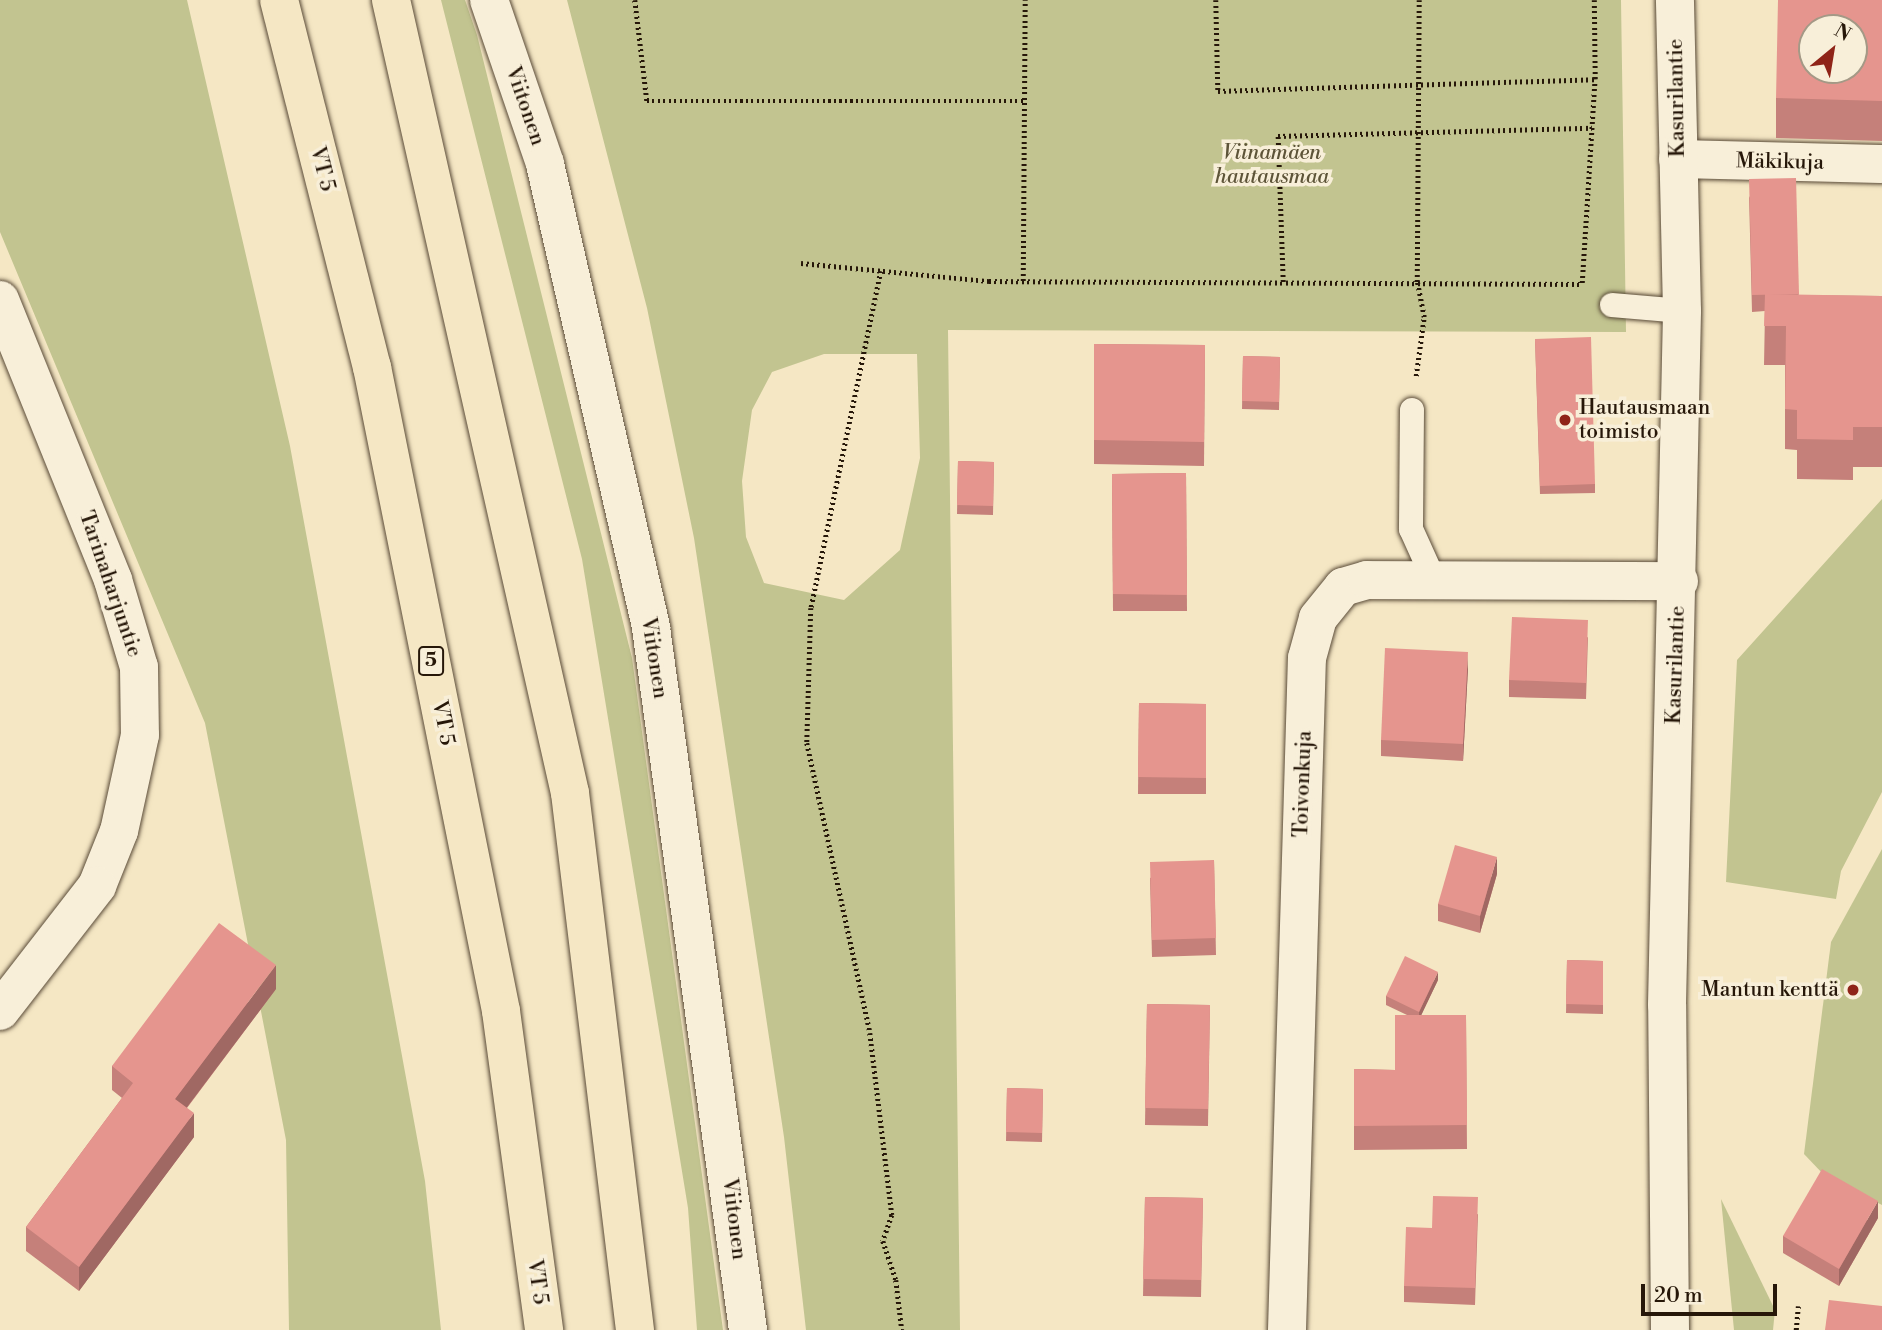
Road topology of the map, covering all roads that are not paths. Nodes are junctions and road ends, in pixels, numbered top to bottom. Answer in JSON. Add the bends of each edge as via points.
{"nodes":[{"id":1,"x":279,"y":0,"type":"edge"},
{"id":2,"x":391,"y":0,"type":"edge"},
{"id":3,"x":489,"y":0,"type":"edge"},
{"id":4,"x":1675,"y":0,"type":"edge"},
{"id":5,"x":1678,"y":159,"type":"junction"},
{"id":6,"x":1882,"y":164,"type":"edge"},
{"id":7,"x":0,"y":300,"type":"edge"},
{"id":8,"x":1612,"y":305,"type":"road end"},
{"id":9,"x":1682,"y":311,"type":"junction"},
{"id":10,"x":1412,"y":410,"type":"road end"},
{"id":11,"x":1434,"y":580,"type":"junction"},
{"id":12,"x":1679,"y":581,"type":"junction"},
{"id":13,"x":0,"y":1011,"type":"edge"},
{"id":14,"x":544,"y":1330,"type":"edge"},
{"id":15,"x":635,"y":1330,"type":"edge"},
{"id":16,"x":748,"y":1330,"type":"edge"},
{"id":17,"x":1287,"y":1330,"type":"edge"},
{"id":18,"x":1670,"y":1330,"type":"edge"}],
"edges":[{"from":1,"to":14,"type":"highway","name":"VT 5","number":"5","via":[[372,367],[490,956]]},
{"from":2,"to":15,"type":"highway","via":[[570,793]]},
{"from":3,"to":16,"type":"street","name":"Viitonen","via":[[545,164],[651,628]]},
{"from":4,"to":5,"type":"street","name":"Kasurilantie"},
{"from":5,"to":6,"type":"street","name":"Mäkikuja"},
{"from":5,"to":9,"type":"street","name":"Kasurilantie"},
{"from":7,"to":13,"type":"street","name":"Tarinaharjuntie","via":[[113,580],[139,667],[140,735],[123,819],[97,886]]},
{"from":8,"to":9,"type":"lane"},
{"from":9,"to":12,"type":"street","name":"Kasurilantie"},
{"from":10,"to":11,"type":"lane","via":[[1411,529]]},
{"from":11,"to":12,"type":"street","name":"Toivonkuja"},
{"from":11,"to":17,"type":"street","name":"Toivonkuja","via":[[1367,580],[1343,587],[1318,618],[1307,658]]},
{"from":12,"to":18,"type":"street","name":"Kasurilantie","via":[[1667,1005]]}]}
